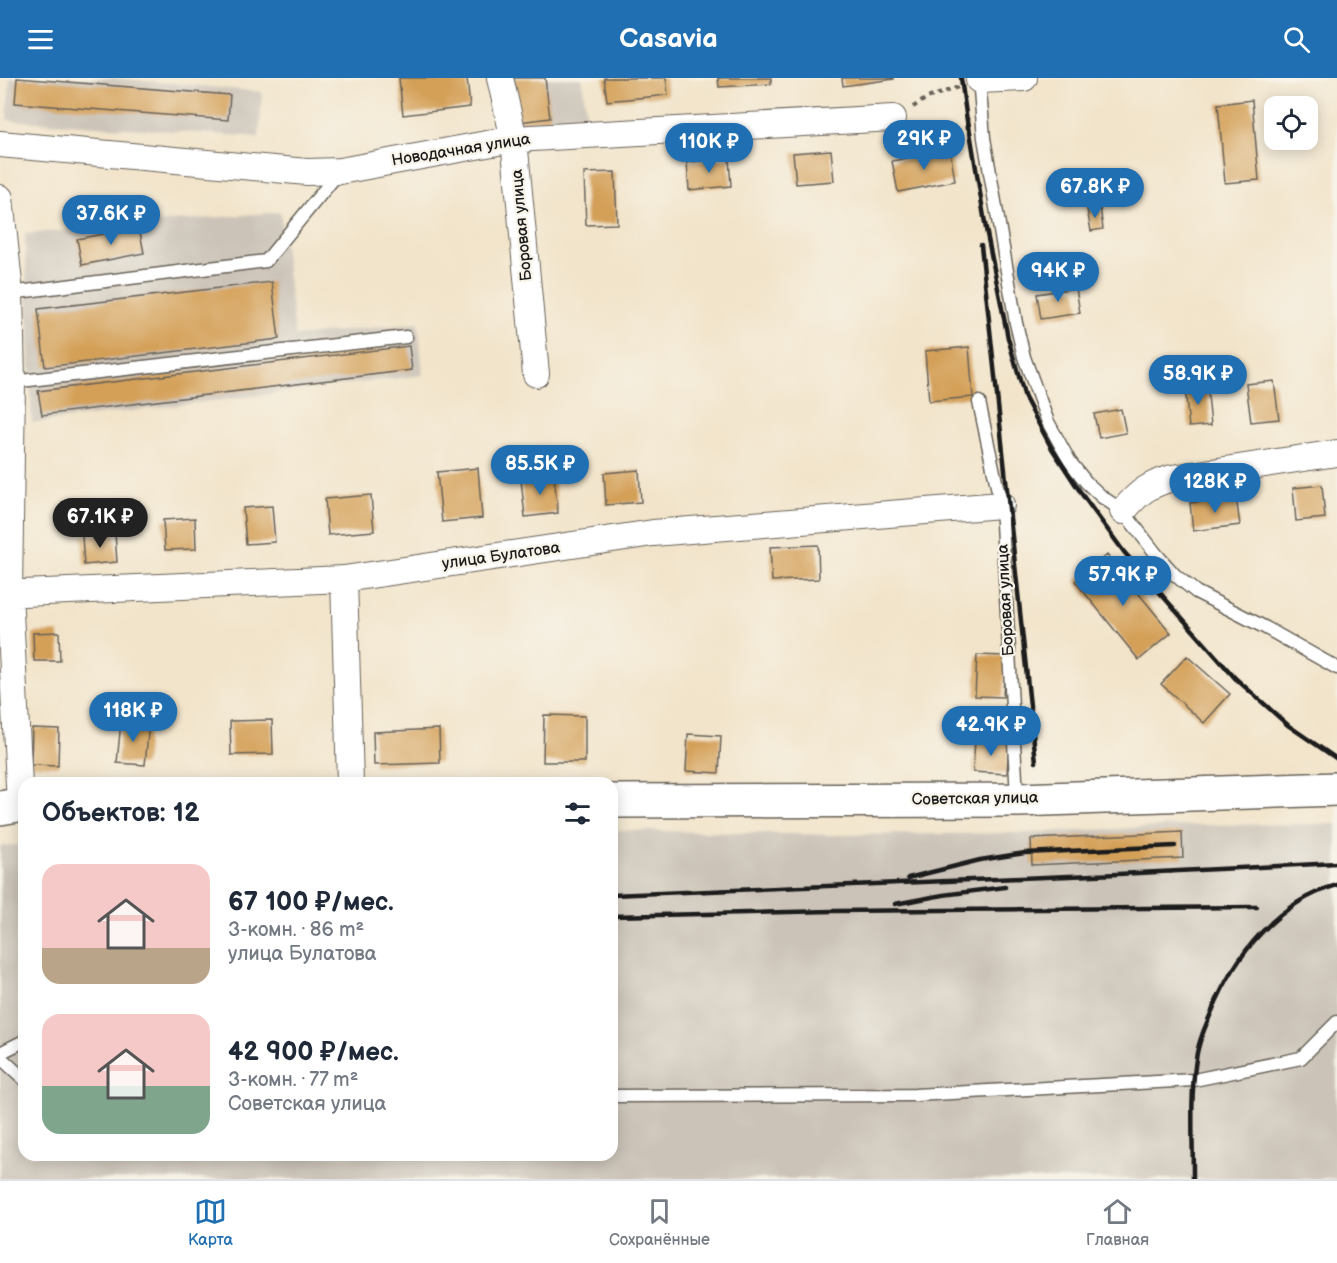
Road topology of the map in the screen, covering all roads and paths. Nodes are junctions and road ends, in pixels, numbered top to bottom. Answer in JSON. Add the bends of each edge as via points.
{"nodes":[{"id":1,"x":500,"y":78,"type":"edge"},
{"id":2,"x":1024,"y":78,"type":"edge"},
{"id":3,"x":979,"y":79,"type":"edge"},
{"id":4,"x":893,"y":118,"type":"joint"},
{"id":5,"x":514,"y":139,"type":"junction"},
{"id":6,"x":0,"y":144,"type":"edge"},
{"id":7,"x":340,"y":171,"type":"junction"},
{"id":8,"x":0,"y":198,"type":"edge"},
{"id":9,"x":3,"y":255,"type":"edge"},
{"id":10,"x":10,"y":292,"type":"junction"},
{"id":11,"x":406,"y":337,"type":"dead end"},
{"id":12,"x":536,"y":374,"type":"dead end"},
{"id":13,"x":12,"y":382,"type":"junction"},
{"id":14,"x":979,"y":402,"type":"dead end"},
{"id":15,"x":1337,"y":453,"type":"edge"},
{"id":16,"x":1001,"y":505,"type":"junction"},
{"id":17,"x":1123,"y":511,"type":"junction"},
{"id":18,"x":344,"y":579,"type":"junction"},
{"id":19,"x":5,"y":594,"type":"edge"},
{"id":20,"x":1337,"y":668,"type":"edge"},
{"id":21,"x":350,"y":777,"type":"edge"},
{"id":22,"x":1337,"y":789,"type":"edge"},
{"id":23,"x":1018,"y":800,"type":"junction"},
{"id":24,"x":618,"y":801,"type":"edge"},
{"id":25,"x":15,"y":805,"type":"edge"},
{"id":26,"x":1337,"y":1022,"type":"edge"},
{"id":27,"x":18,"y":1044,"type":"edge"},
{"id":28,"x":0,"y":1055,"type":"edge"},
{"id":29,"x":18,"y":1073,"type":"edge"},
{"id":30,"x":618,"y":1096,"type":"edge"}],
"edges":[{"from":1,"to":5,"type":"street","name":"Боровая улица"},
{"from":2,"to":3,"type":"street"},
{"from":3,"to":4,"type":"path","via":[[927,99]]},
{"from":3,"to":17,"type":"lane","via":[[991,177],[1024,357],[1048,422],[1070,462],[1094,489]]},
{"from":4,"to":5,"type":"street","name":"Новодачная улица"},
{"from":5,"to":7,"type":"street","name":"Новодачная улица"},
{"from":5,"to":12,"type":"street","name":"Боровая улица"},
{"from":6,"to":7,"type":"street","name":"Новодачная улица","via":[[307,172]]},
{"from":7,"to":10,"type":"lane","via":[[266,261]]},
{"from":8,"to":9,"type":"street"},
{"from":9,"to":10,"type":"street"},
{"from":10,"to":13,"type":"street"},
{"from":11,"to":13,"type":"lane"},
{"from":13,"to":19,"type":"street"},
{"from":14,"to":16,"type":"lane","name":"Боровая улица"},
{"from":15,"to":17,"type":"street","via":[[1172,478],[1152,484]]},
{"from":16,"to":18,"type":"street","name":"улица Булатова","via":[[653,533]]},
{"from":16,"to":23,"type":"lane","name":"Боровая улица"},
{"from":17,"to":20,"type":"lane","via":[[1175,575],[1196,592]]},
{"from":18,"to":19,"type":"street","name":"улица Булатова"},
{"from":18,"to":21,"type":"street"},
{"from":19,"to":25,"type":"street"},
{"from":22,"to":23,"type":"street","name":"Советская улица"},
{"from":23,"to":24,"type":"street","name":"Советская улица"},
{"from":26,"to":30,"type":"lane","via":[[1301,1058],[1194,1080],[915,1095]]},
{"from":27,"to":28,"type":"lane"},
{"from":28,"to":29,"type":"lane"}]}
